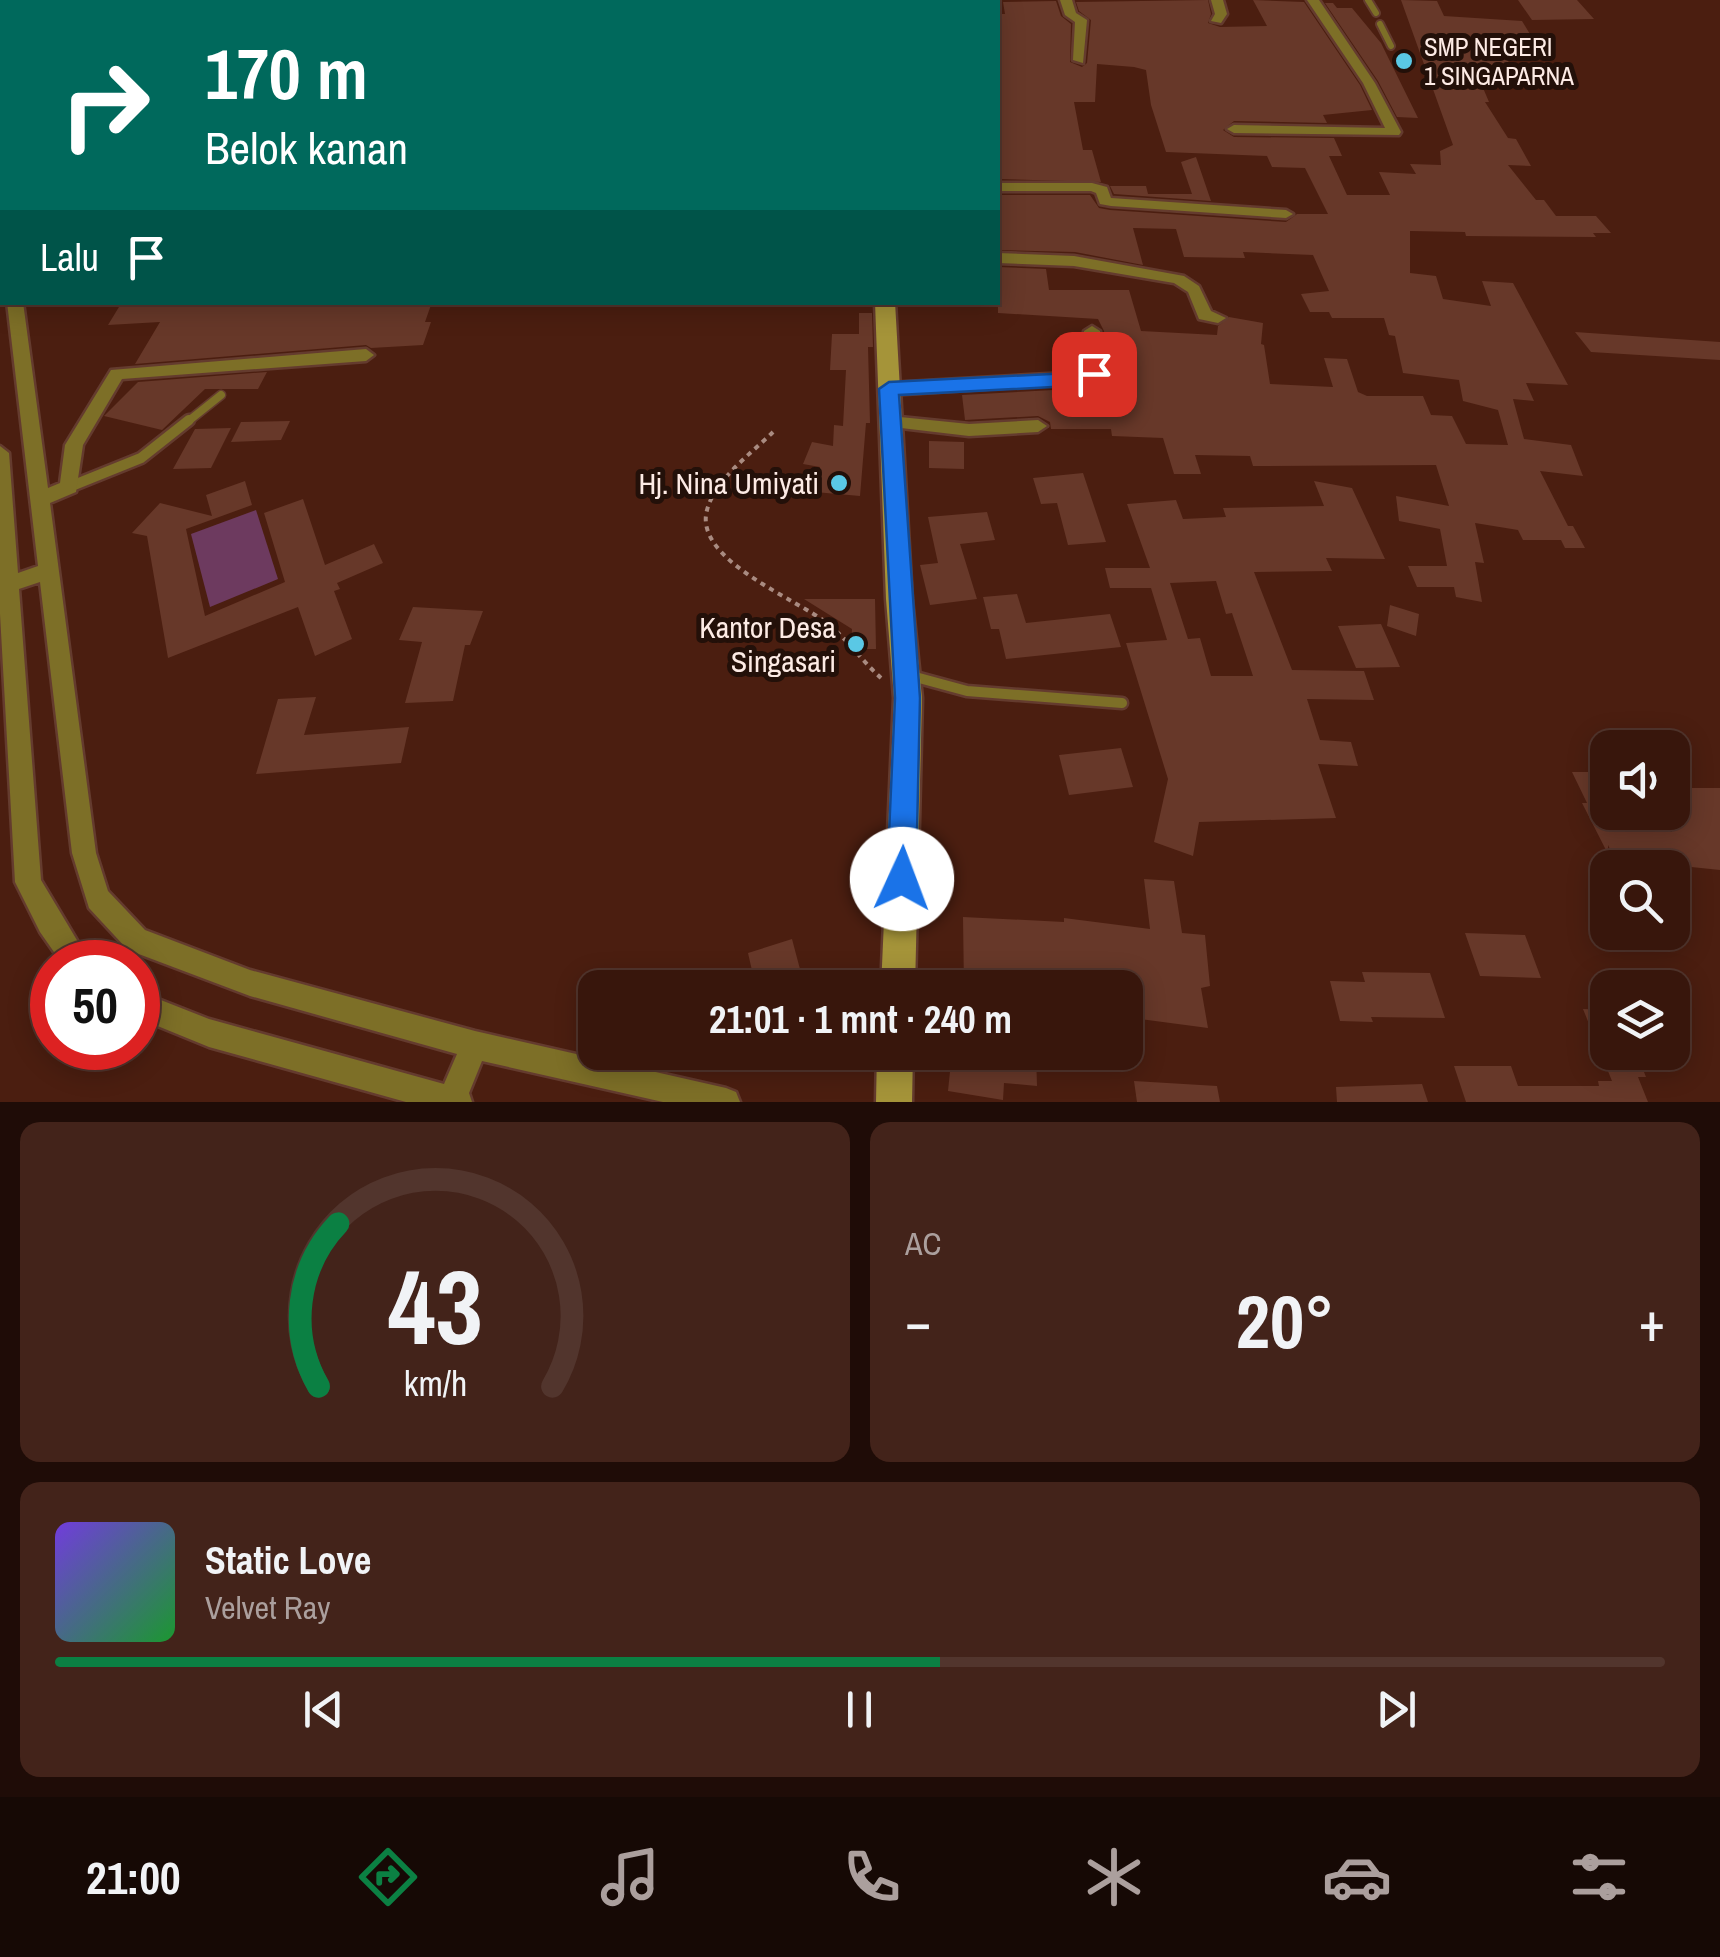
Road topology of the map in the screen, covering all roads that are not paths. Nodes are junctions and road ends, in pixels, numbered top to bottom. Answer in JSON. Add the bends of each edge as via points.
{"nodes":[{"id":1,"x":1066,"y":0,"type":"edge"},
{"id":2,"x":1216,"y":0,"type":"edge"},
{"id":3,"x":1313,"y":0,"type":"edge"},
{"id":4,"x":1368,"y":0,"type":"edge"},
{"id":5,"x":1376,"y":13,"type":"dead end"},
{"id":6,"x":1217,"y":21,"type":"dead end"},
{"id":7,"x":1380,"y":24,"type":"dead end"},
{"id":8,"x":1391,"y":46,"type":"dead end"},
{"id":9,"x":1080,"y":60,"type":"dead end"},
{"id":10,"x":1234,"y":130,"type":"dead end"},
{"id":11,"x":1000,"y":187,"type":"edge"},
{"id":12,"x":1286,"y":214,"type":"dead end"},
{"id":13,"x":1000,"y":258,"type":"edge"},
{"id":14,"x":14,"y":305,"type":"edge"},
{"id":15,"x":886,"y":305,"type":"edge"},
{"id":16,"x":1218,"y":318,"type":"dead end"},
{"id":17,"x":1092,"y":332,"type":"dead end"},
{"id":18,"x":366,"y":356,"type":"dead end"},
{"id":19,"x":10,"y":359,"type":"edge"},
{"id":20,"x":889,"y":389,"type":"junction"},
{"id":21,"x":221,"y":394,"type":"dead end"},
{"id":22,"x":890,"y":422,"type":"junction"},
{"id":23,"x":1038,"y":426,"type":"dead end"},
{"id":24,"x":0,"y":453,"type":"edge"},
{"id":25,"x":69,"y":486,"type":"junction"},
{"id":26,"x":39,"y":500,"type":"junction"},
{"id":27,"x":47,"y":572,"type":"junction"},
{"id":28,"x":6,"y":584,"type":"junction"},
{"id":29,"x":907,"y":686,"type":"junction"},
{"id":30,"x":1122,"y":703,"type":"dead end"},
{"id":31,"x":61,"y":940,"type":"edge"},
{"id":32,"x":899,"y":970,"type":"edge"},
{"id":33,"x":160,"y":1013,"type":"edge"},
{"id":34,"x":475,"y":1046,"type":"junction"},
{"id":35,"x":895,"y":1070,"type":"edge"},
{"id":36,"x":455,"y":1101,"type":"edge"},
{"id":37,"x":726,"y":1102,"type":"edge"},
{"id":38,"x":894,"y":1102,"type":"edge"}],
"edges":[{"from":1,"to":9,"type":"street","via":[[1071,16],[1081,18]]},
{"from":2,"to":6,"type":"street"},
{"from":3,"to":10,"type":"street","via":[[1370,83],[1394,132]]},
{"from":4,"to":5,"type":"lane"},
{"from":7,"to":8,"type":"lane"},
{"from":11,"to":12,"type":"street","via":[[1092,187],[1111,202]]},
{"from":13,"to":16,"type":"street","via":[[1074,261],[1178,279],[1192,284],[1205,315]]},
{"from":14,"to":19,"type":"street"},
{"from":15,"to":20,"type":"main road"},
{"from":17,"to":20,"type":"street","via":[[1094,374],[1088,378]]},
{"from":18,"to":25,"type":"street","via":[[117,374],[73,447]]},
{"from":19,"to":26,"type":"street"},
{"from":20,"to":22,"type":"main road"},
{"from":21,"to":25,"type":"lane","via":[[141,458]]},
{"from":22,"to":23,"type":"street","via":[[969,430]]},
{"from":22,"to":29,"type":"main road"},
{"from":24,"to":28,"type":"street"},
{"from":25,"to":26,"type":"street"},
{"from":26,"to":27,"type":"street"},
{"from":27,"to":28,"type":"street"},
{"from":27,"to":34,"type":"street","via":[[84,854],[98,900],[136,940],[250,984]]},
{"from":28,"to":31,"type":"street","via":[[28,882]]},
{"from":29,"to":30,"type":"lane"},
{"from":29,"to":32,"type":"main road"},
{"from":33,"to":36,"type":"street","via":[[209,1033]]},
{"from":34,"to":36,"type":"street"},
{"from":34,"to":37,"type":"street"},
{"from":35,"to":38,"type":"main road"}]}
